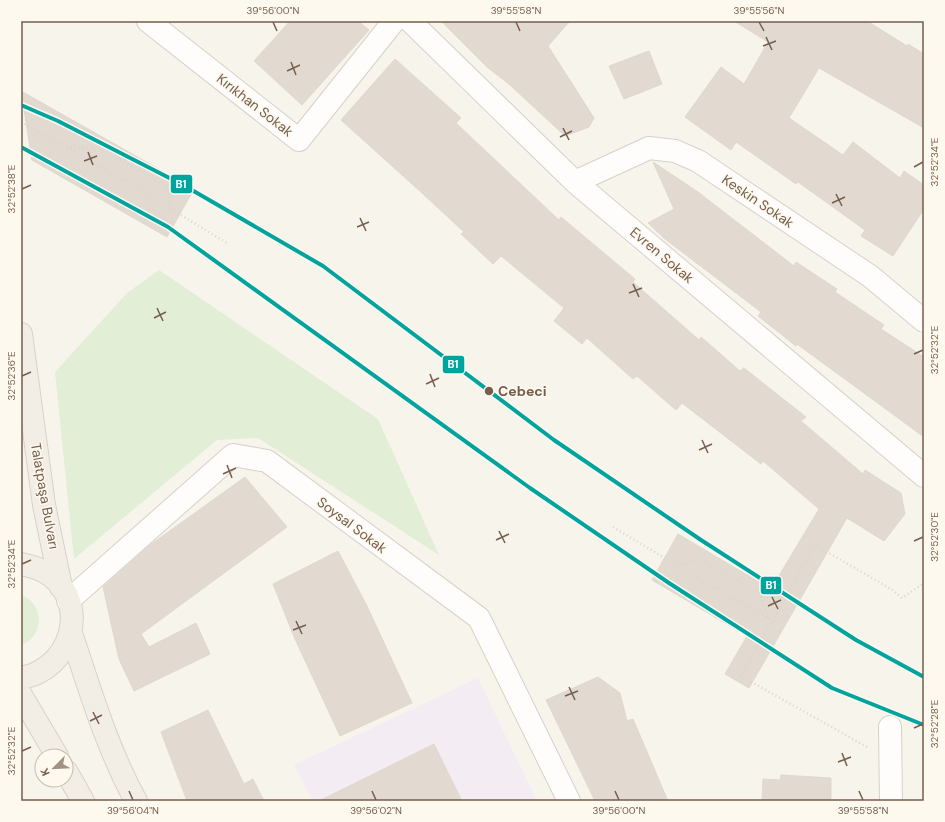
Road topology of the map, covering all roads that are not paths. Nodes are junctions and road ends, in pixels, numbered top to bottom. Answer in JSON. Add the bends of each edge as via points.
{"nodes":[{"id":1,"x":148,"y":21,"type":"edge"},
{"id":2,"x":394,"y":21,"type":"edge"},
{"id":3,"x":410,"y":21,"type":"edge"},
{"id":4,"x":576,"y":182,"type":"junction"},
{"id":5,"x":924,"y":321,"type":"edge"},
{"id":6,"x":21,"y":334,"type":"edge"},
{"id":7,"x":924,"y":476,"type":"edge"},
{"id":8,"x":21,"y":564,"type":"edge"},
{"id":9,"x":65,"y":594,"type":"junction"},
{"id":10,"x":71,"y":633,"type":"junction"},
{"id":11,"x":21,"y":678,"type":"edge"},
{"id":12,"x":21,"y":694,"type":"edge"},
{"id":13,"x":890,"y":727,"type":"dead end"},
{"id":14,"x":52,"y":748,"type":"edge"},
{"id":15,"x":74,"y":785,"type":"edge"},
{"id":16,"x":83,"y":801,"type":"edge"},
{"id":17,"x":136,"y":801,"type":"edge"},
{"id":18,"x":569,"y":801,"type":"edge"},
{"id":19,"x":891,"y":801,"type":"edge"}],
"edges":[{"from":1,"to":2,"type":"street","name":"Kırıkhan Sokak","via":[[299,140]]},
{"from":3,"to":4,"type":"street","name":"Evren Sokak"},
{"from":4,"to":5,"type":"street","name":"Keskin Sokak","via":[[649,148],[675,151],[698,161],[870,276]]},
{"from":4,"to":7,"type":"street","name":"Evren Sokak"},
{"from":6,"to":9,"type":"main road","name":"Talatpaşa Bulvarı","via":[[43,497]]},
{"from":8,"to":9,"type":"main road","via":[[36,567],[50,575]]},
{"from":9,"to":10,"type":"main road","name":"Talatpaşa Bulvarı","via":[[72,617]]},
{"from":9,"to":18,"type":"street","name":"Soysal Sokak","via":[[233,455],[267,460],[478,618]]},
{"from":10,"to":11,"type":"main road","via":[[65,649],[55,662],[41,672]]},
{"from":10,"to":17,"type":"main road","via":[[118,769]]},
{"from":12,"to":14,"type":"main road"},
{"from":13,"to":19,"type":"street"},
{"from":15,"to":16,"type":"main road"}]}
